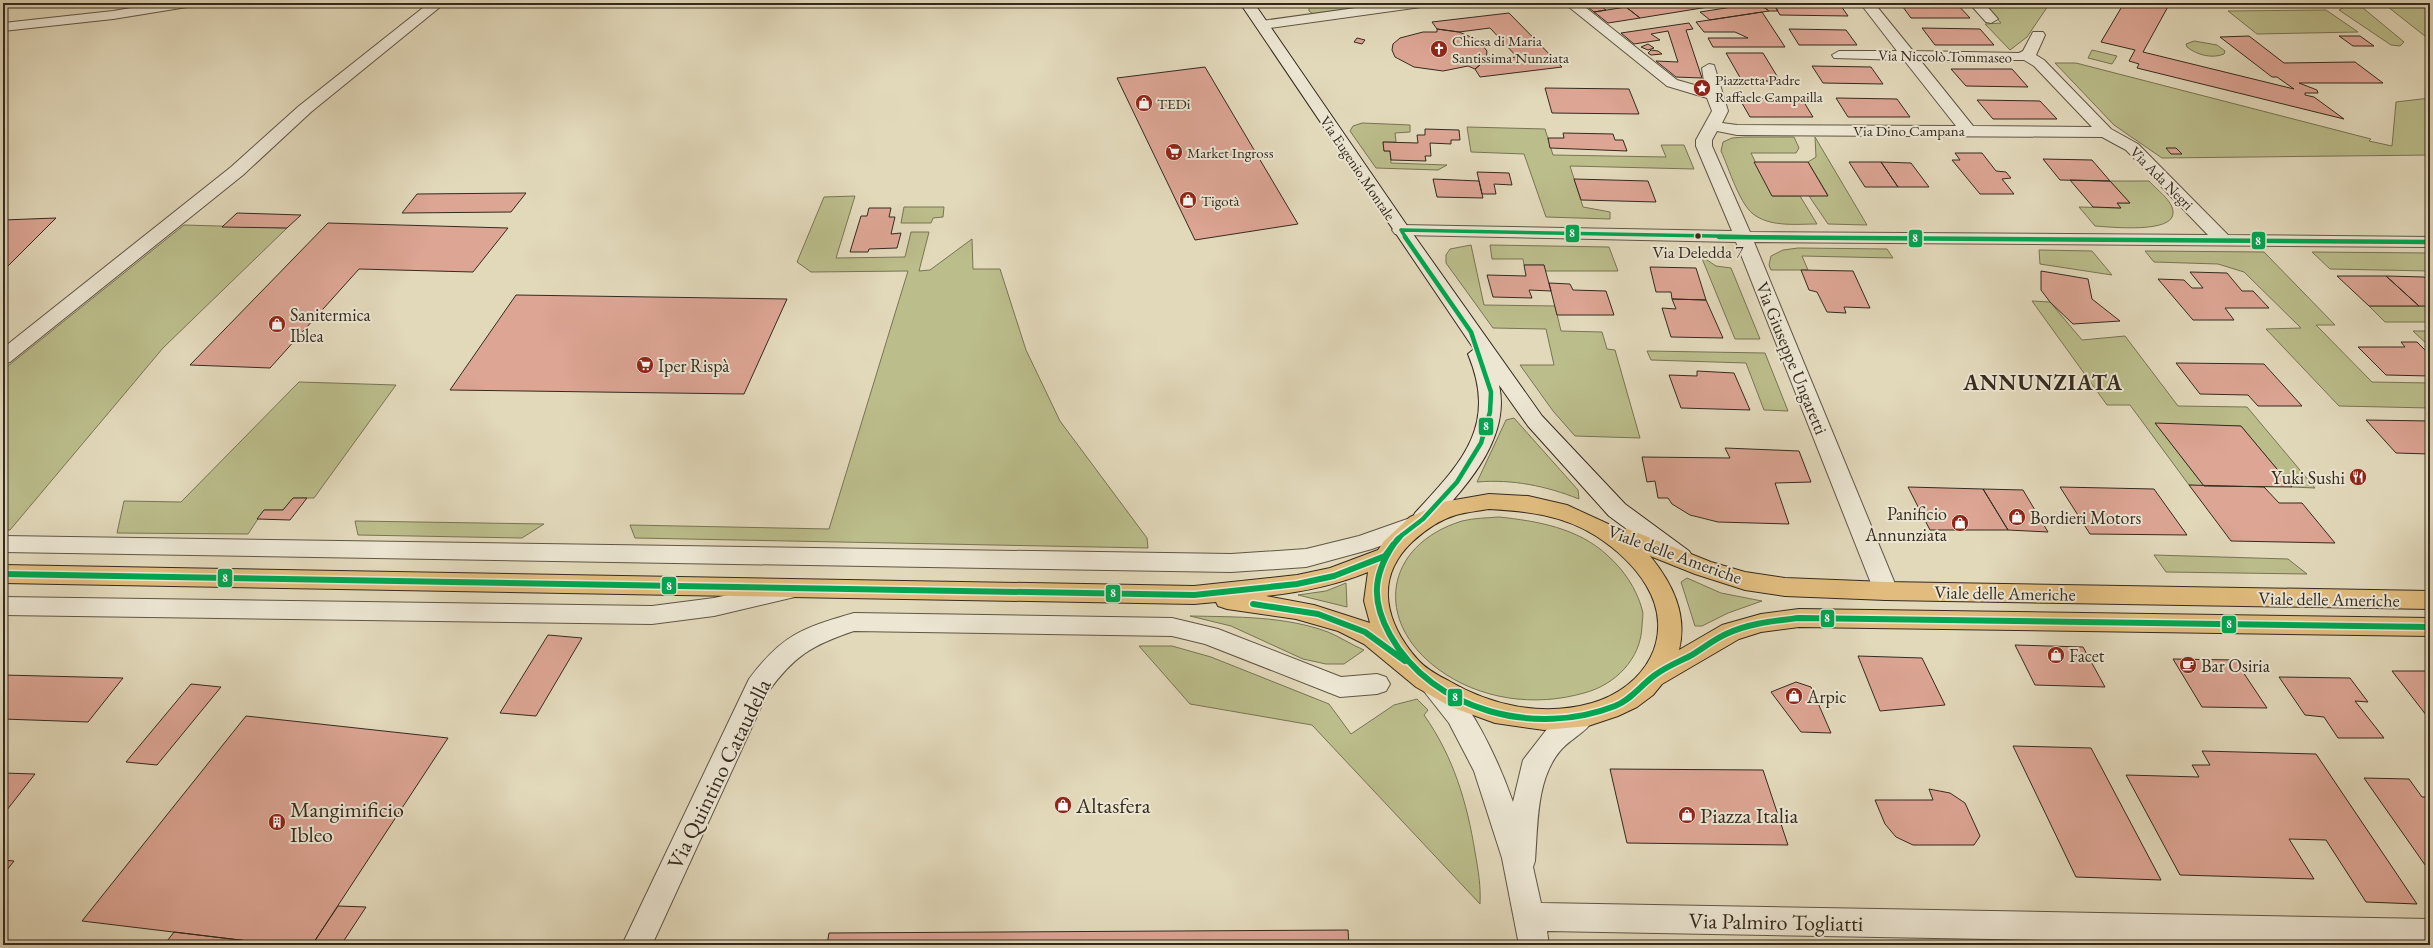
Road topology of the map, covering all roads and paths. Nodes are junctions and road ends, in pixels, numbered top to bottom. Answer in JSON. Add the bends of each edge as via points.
{"nodes":[{"id":1,"x":187,"y":3,"type":"edge"},
{"id":2,"x":438,"y":3,"type":"edge"},
{"id":3,"x":1247,"y":3,"type":"edge"},
{"id":4,"x":1421,"y":3,"type":"edge"},
{"id":5,"x":1571,"y":3,"type":"edge"},
{"id":6,"x":1867,"y":3,"type":"edge"},
{"id":7,"x":1976,"y":3,"type":"edge"},
{"id":8,"x":1991,"y":19,"type":"dead end"},
{"id":9,"x":1262,"y":25,"type":"junction"},
{"id":10,"x":3,"y":27,"type":"edge"},
{"id":11,"x":2038,"y":35,"type":"dead end"},
{"id":12,"x":1839,"y":55,"type":"dead end"},
{"id":13,"x":1910,"y":56,"type":"junction"},
{"id":14,"x":2027,"y":56,"type":"junction"},
{"id":15,"x":1709,"y":68,"type":"dead end"},
{"id":16,"x":1714,"y":95,"type":"junction"},
{"id":17,"x":1713,"y":126,"type":"junction"},
{"id":18,"x":1968,"y":131,"type":"junction"},
{"id":19,"x":2105,"y":132,"type":"junction"},
{"id":20,"x":1401,"y":230,"type":"junction"},
{"id":21,"x":1743,"y":237,"type":"junction"},
{"id":22,"x":2223,"y":240,"type":"junction"},
{"id":23,"x":2430,"y":242,"type":"edge"},
{"id":24,"x":1471,"y":332,"type":"junction"},
{"id":25,"x":3,"y":358,"type":"edge"},
{"id":26,"x":1616,"y":510,"type":"junction"},
{"id":27,"x":1418,"y":522,"type":"junction"},
{"id":28,"x":1592,"y":523,"type":"junction"},
{"id":29,"x":1633,"y":540,"type":"junction"},
{"id":30,"x":3,"y":544,"type":"edge"},
{"id":31,"x":1385,"y":556,"type":"junction"},
{"id":32,"x":1689,"y":563,"type":"junction"},
{"id":33,"x":1650,"y":570,"type":"junction"},
{"id":34,"x":3,"y":574,"type":"edge"},
{"id":35,"x":803,"y":587,"type":"junction"},
{"id":36,"x":1886,"y":592,"type":"junction"},
{"id":37,"x":1194,"y":595,"type":"junction"},
{"id":38,"x":2430,"y":600,"type":"edge"},
{"id":39,"x":3,"y":606,"type":"edge"},
{"id":40,"x":2430,"y":627,"type":"edge"},
{"id":41,"x":1406,"y":661,"type":"junction"},
{"id":42,"x":1654,"y":676,"type":"junction"},
{"id":43,"x":1377,"y":684,"type":"dead end"},
{"id":44,"x":1432,"y":685,"type":"junction"},
{"id":45,"x":1582,"y":717,"type":"junction"},
{"id":46,"x":1520,"y":868,"type":"junction"},
{"id":47,"x":1532,"y":931,"type":"edge"},
{"id":48,"x":2430,"y":933,"type":"edge"},
{"id":49,"x":637,"y":945,"type":"edge"}],
"edges":[{"from":1,"to":10,"type":"street","via":[[113,15]]},
{"from":2,"to":25,"type":"street","via":[[305,109],[237,171]]},
{"from":3,"to":9,"type":"street","name":"Via Eugenio Montale"},
{"from":4,"to":9,"type":"street"},
{"from":5,"to":16,"type":"street","via":[[1672,82]]},
{"from":6,"to":13,"type":"street"},
{"from":7,"to":8,"type":"street"},
{"from":9,"to":20,"type":"street","name":"Via Eugenio Montale"},
{"from":11,"to":14,"type":"street","name":"Via Niccolò Tommaseo"},
{"from":12,"to":13,"type":"street","name":"Via Niccolò Tommaseo"},
{"from":13,"to":14,"type":"street","name":"Via Niccolò Tommaseo"},
{"from":13,"to":18,"type":"street"},
{"from":14,"to":19,"type":"street","name":"Via Ada Negri","via":[[2039,63]]},
{"from":15,"to":16,"type":"street","name":"Via Giuseppe Ungaretti"},
{"from":16,"to":17,"type":"street","name":"Via Giuseppe Ungaretti","via":[[1720,111]]},
{"from":17,"to":18,"type":"street","name":"Via Dino Campana","via":[[1737,130]]},
{"from":17,"to":21,"type":"street","name":"Via Giuseppe Ungaretti","via":[[1704,140],[1704,146]]},
{"from":18,"to":19,"type":"street","name":"Via Dino Campana"},
{"from":19,"to":22,"type":"street","name":"Via Ada Negri","via":[[2132,147]]},
{"from":20,"to":21,"type":"street"},
{"from":20,"to":24,"type":"street","name":"Via Eugenio Montale"},
{"from":21,"to":22,"type":"street"},
{"from":21,"to":36,"type":"street","name":"Via Giuseppe Ungaretti"},
{"from":22,"to":23,"type":"street"},
{"from":24,"to":26,"type":"street","name":"Via Eugenio Montale","via":[[1535,421]]},
{"from":24,"to":27,"type":"street","via":[[1490,392],[1490,412],[1481,443],[1457,482]]},
{"from":26,"to":29,"type":"street"},
{"from":26,"to":32,"type":"street"},
{"from":27,"to":28,"type":"main road","via":[[1453,507],[1486,501],[1522,502],[1558,510]]},
{"from":27,"to":30,"type":"street","via":[[1364,543],[1306,558],[1232,563]]},
{"from":27,"to":31,"type":"main road","via":[[1397,539]]},
{"from":28,"to":29,"type":"main road","name":"Viale delle Americhe"},
{"from":28,"to":33,"type":"main road","via":[[1624,544]]},
{"from":29,"to":32,"type":"main road","name":"Viale delle Americhe"},
{"from":29,"to":33,"type":"street"},
{"from":31,"to":37,"type":"main road","via":[[1334,576],[1297,584]]},
{"from":31,"to":41,"type":"main road","via":[[1377,580],[1377,607],[1387,635]]},
{"from":32,"to":36,"type":"main road","name":"Viale delle Americhe","via":[[1745,581],[1785,587]]},
{"from":33,"to":42,"type":"main road","via":[[1665,596],[1671,624],[1668,651]]},
{"from":34,"to":35,"type":"main road"},
{"from":35,"to":37,"type":"main road"},
{"from":35,"to":39,"type":"street","via":[[714,607],[652,615]]},
{"from":36,"to":38,"type":"main road","name":"Viale delle Americhe"},
{"from":37,"to":41,"type":"main road","via":[[1318,614],[1364,632]]},
{"from":40,"to":42,"type":"main road","name":"Viale delle Americhe","via":[[1799,618],[1761,623],[1731,632]]},
{"from":41,"to":44,"type":"main road"},
{"from":42,"to":45,"type":"main road","via":[[1636,694],[1611,708]]},
{"from":43,"to":49,"type":"street","name":"Via Quintino Cataudella","via":[[1340,687],[1210,636],[1172,627],[854,622],[824,631],[779,658],[758,686]]},
{"from":44,"to":45,"type":"main road","via":[[1466,703],[1504,716],[1544,720]]},
{"from":44,"to":46,"type":"street","via":[[1461,718],[1477,748]]},
{"from":45,"to":46,"type":"street","via":[[1556,736],[1537,760],[1526,805]]},
{"from":46,"to":47,"type":"street"},
{"from":47,"to":48,"type":"street","name":"Via Palmiro Togliatti"}]}
